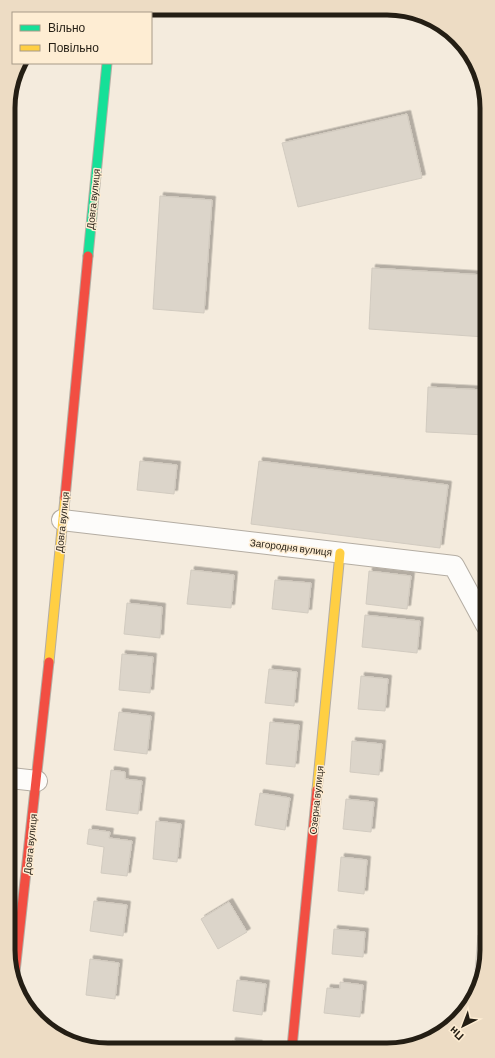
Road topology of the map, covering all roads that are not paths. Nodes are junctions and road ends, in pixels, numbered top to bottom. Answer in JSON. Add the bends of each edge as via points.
{"nodes":[{"id":1,"x":107,"y":64,"type":"edge"},
{"id":2,"x":62,"y":520,"type":"junction"},
{"id":3,"x":340,"y":553,"type":"junction"},
{"id":4,"x":480,"y":614,"type":"edge"},
{"id":5,"x":15,"y":778,"type":"edge"},
{"id":6,"x":37,"y":781,"type":"junction"},
{"id":7,"x":16,"y":963,"type":"edge"},
{"id":8,"x":292,"y":1043,"type":"edge"}],
"edges":[{"from":1,"to":2,"type":"street","name":"Довга вулиця"},
{"from":2,"to":3,"type":"street","name":"Загородня вулиця"},
{"from":2,"to":6,"type":"street","name":"Довга вулиця"},
{"from":3,"to":4,"type":"street","name":"Загородня вулиця","via":[[454,566]]},
{"from":3,"to":8,"type":"street","name":"Озерна вулиця"},
{"from":5,"to":6,"type":"street"},
{"from":6,"to":7,"type":"street","name":"Довга вулиця"}]}
